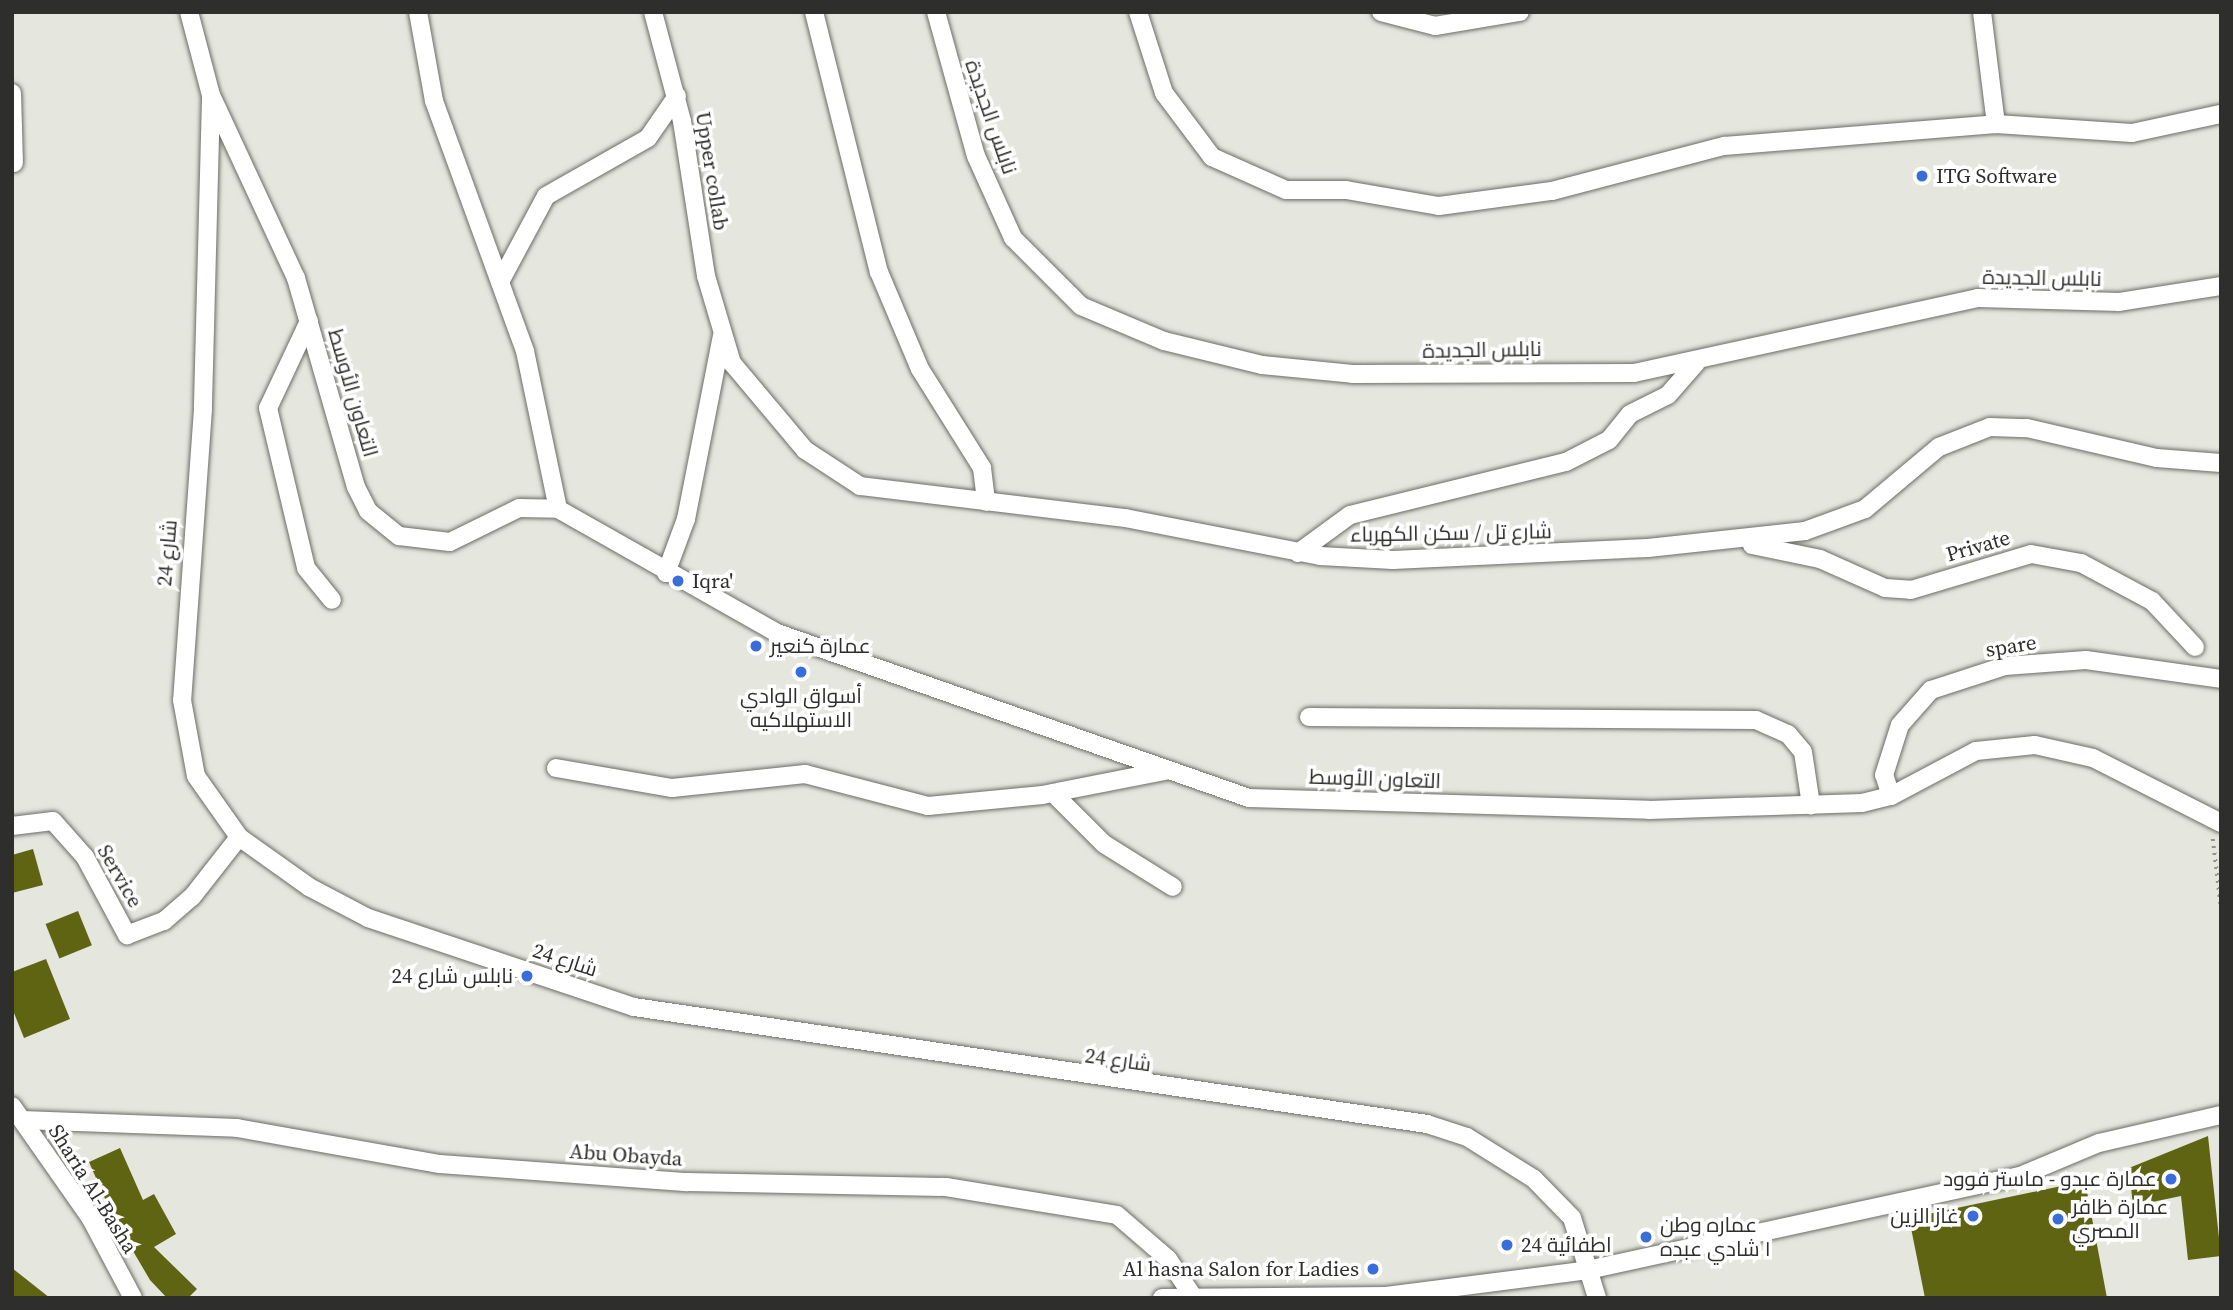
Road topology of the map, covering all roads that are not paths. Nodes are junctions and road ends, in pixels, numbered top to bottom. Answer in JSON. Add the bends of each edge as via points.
{"nodes":[{"id":1,"x":188,"y":12,"type":"edge"},
{"id":2,"x":418,"y":12,"type":"edge"},
{"id":3,"x":653,"y":12,"type":"edge"},
{"id":4,"x":814,"y":12,"type":"edge"},
{"id":5,"x":936,"y":12,"type":"edge"},
{"id":6,"x":1138,"y":12,"type":"edge"},
{"id":7,"x":1381,"y":12,"type":"edge"},
{"id":8,"x":1520,"y":12,"type":"edge"},
{"id":9,"x":1982,"y":12,"type":"edge"},
{"id":10,"x":12,"y":93,"type":"edge"},
{"id":11,"x":211,"y":95,"type":"junction"},
{"id":12,"x":677,"y":96,"type":"junction"},
{"id":13,"x":2221,"y":114,"type":"edge"},
{"id":14,"x":1996,"y":124,"type":"junction"},
{"id":15,"x":13,"y":163,"type":"edge"},
{"id":16,"x":501,"y":281,"type":"junction"},
{"id":17,"x":2221,"y":286,"type":"edge"},
{"id":18,"x":309,"y":321,"type":"junction"},
{"id":19,"x":722,"y":336,"type":"junction"},
{"id":20,"x":1696,"y":363,"type":"junction"},
{"id":21,"x":2221,"y":463,"type":"edge"},
{"id":22,"x":986,"y":502,"type":"junction"},
{"id":23,"x":558,"y":509,"type":"junction"},
{"id":24,"x":1752,"y":545,"type":"dead end"},
{"id":25,"x":1298,"y":553,"type":"junction"},
{"id":26,"x":666,"y":573,"type":"junction"},
{"id":27,"x":332,"y":600,"type":"dead end"},
{"id":28,"x":2195,"y":647,"type":"dead end"},
{"id":29,"x":2221,"y":679,"type":"edge"},
{"id":30,"x":1309,"y":717,"type":"dead end"},
{"id":31,"x":556,"y":768,"type":"dead end"},
{"id":32,"x":1170,"y":770,"type":"junction"},
{"id":33,"x":1054,"y":793,"type":"junction"},
{"id":34,"x":1891,"y":796,"type":"junction"},
{"id":35,"x":1811,"y":805,"type":"junction"},
{"id":36,"x":2216,"y":823,"type":"edge"},
{"id":37,"x":12,"y":826,"type":"edge"},
{"id":38,"x":239,"y":837,"type":"junction"},
{"id":39,"x":1173,"y":887,"type":"dead end"},
{"id":40,"x":17,"y":1113,"type":"edge"},
{"id":41,"x":2221,"y":1115,"type":"edge"},
{"id":42,"x":1588,"y":1270,"type":"junction"},
{"id":43,"x":1192,"y":1295,"type":"junction"},
{"id":44,"x":133,"y":1298,"type":"edge"},
{"id":45,"x":1162,"y":1298,"type":"edge"},
{"id":46,"x":1597,"y":1298,"type":"edge"}],
"edges":[{"from":1,"to":11,"type":"street"},
{"from":2,"to":16,"type":"street","via":[[435,102]]},
{"from":3,"to":12,"type":"street","name":"Upper collab"},
{"from":4,"to":22,"type":"street","via":[[879,272],[920,369],[982,468]]},
{"from":5,"to":20,"type":"street","name":"نابلس الجديدة","via":[[976,156],[1013,238],[1081,306],[1164,341],[1262,365],[1353,374],[1634,373]]},
{"from":6,"to":14,"type":"street","via":[[1164,93],[1212,157],[1286,190],[1346,190],[1439,206],[1552,191],[1724,146]]},
{"from":7,"to":8,"type":"street","via":[[1434,26]]},
{"from":9,"to":14,"type":"street"},
{"from":10,"to":15,"type":"street"},
{"from":11,"to":18,"type":"street","name":"التعاون الأوسط","via":[[296,278]]},
{"from":11,"to":38,"type":"street","name":"شارع 24","via":[[203,410],[182,700],[196,776]]},
{"from":12,"to":16,"type":"street","via":[[648,138],[545,196]]},
{"from":12,"to":19,"type":"street","name":"Upper collab","via":[[702,256]]},
{"from":13,"to":14,"type":"street","via":[[2132,133]]},
{"from":16,"to":23,"type":"street","via":[[525,351]]},
{"from":17,"to":20,"type":"street","name":"نابلس الجديدة","via":[[2119,302],[1978,298]]},
{"from":18,"to":23,"type":"street","name":"التعاون الأوسط","via":[[356,487],[387,530],[437,544],[463,538],[519,508]]},
{"from":18,"to":27,"type":"street","via":[[268,408],[306,568]]},
{"from":19,"to":22,"type":"street","name":"شارع تل / سكن الكهرباء","via":[[753,392],[804,450],[842,479]]},
{"from":19,"to":26,"type":"street","via":[[686,519]]},
{"from":20,"to":25,"type":"street","via":[[1668,395],[1630,414],[1609,440],[1566,462],[1350,515]]},
{"from":21,"to":25,"type":"street","name":"شارع تل / سكن الكهرباء","via":[[2157,458],[2027,428],[1990,427],[1939,447],[1856,514],[1795,533],[1460,557]]},
{"from":22,"to":25,"type":"street","name":"شارع تل / سكن الكهرباء","via":[[1159,523]]},
{"from":23,"to":26,"type":"street","name":"التعاون الأوسط"},
{"from":24,"to":28,"type":"street","name":"Private","via":[[1820,559],[1885,588],[1911,590],[2031,554],[2081,563],[2152,601]]},
{"from":26,"to":32,"type":"street","name":"التعاون الأوسط","via":[[778,633]]},
{"from":29,"to":34,"type":"street","name":"spare","via":[[2086,660],[2005,666],[1931,690],[1900,725],[1884,775]]},
{"from":30,"to":35,"type":"street","via":[[1756,720],[1779,728],[1803,752]]},
{"from":31,"to":33,"type":"street","via":[[672,788],[805,774],[920,806]]},
{"from":32,"to":33,"type":"street"},
{"from":32,"to":35,"type":"street","name":"التعاون الأوسط","via":[[1249,798],[1649,810]]},
{"from":33,"to":39,"type":"street","via":[[1104,844]]},
{"from":34,"to":35,"type":"street","name":"التعاون الأوسط"},
{"from":34,"to":36,"type":"street","name":"التعاون الأوسط","via":[[1958,758],[2035,745],[2093,758]]},
{"from":37,"to":38,"type":"street","name":"Service","via":[[52,821],[85,857],[127,934],[164,921]]},
{"from":38,"to":42,"type":"street","name":"شارع 24","via":[[309,887],[368,918],[634,1007],[1427,1124],[1467,1137],[1534,1179],[1572,1218]]},
{"from":40,"to":43,"type":"street","name":"Abu Obayda","via":[[237,1128],[440,1164],[687,1182],[946,1187],[1117,1215],[1168,1259]]},
{"from":40,"to":44,"type":"street","name":"Sharia Al-Basha","via":[[91,1219]]},
{"from":41,"to":42,"type":"street","via":[[2099,1143],[2020,1176]]},
{"from":42,"to":43,"type":"street","via":[[1386,1296]]},
{"from":42,"to":46,"type":"street","name":"شارع 24"},
{"from":43,"to":45,"type":"street"}]}
